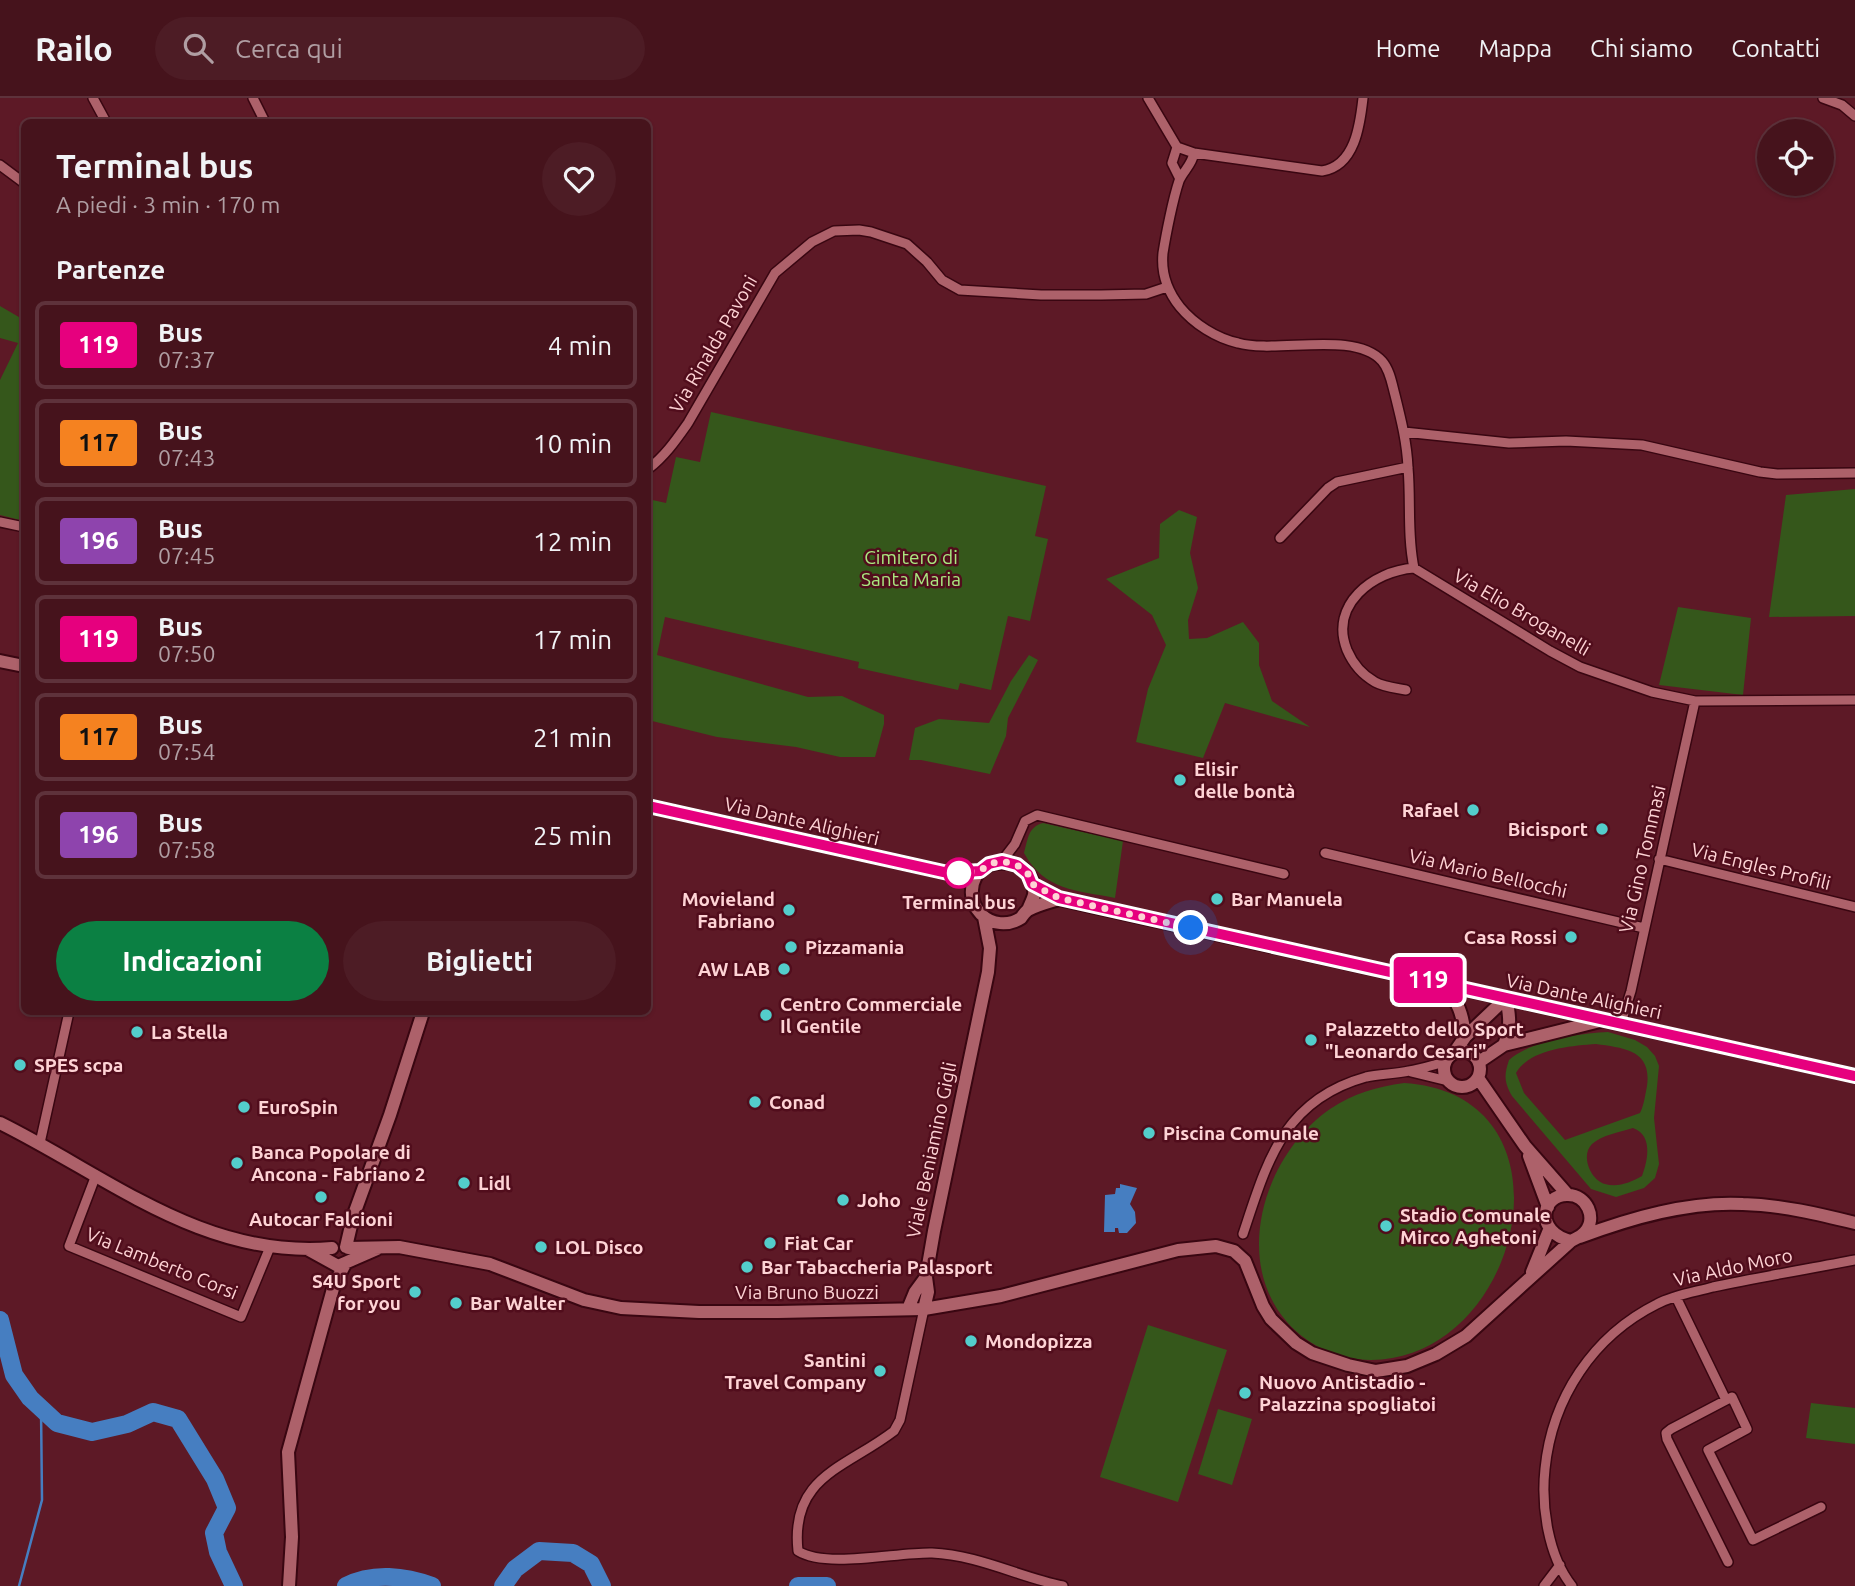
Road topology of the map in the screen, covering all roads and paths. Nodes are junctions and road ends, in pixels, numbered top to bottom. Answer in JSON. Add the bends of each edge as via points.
{"nodes":[{"id":1,"x":93,"y":98,"type":"edge"},
{"id":2,"x":253,"y":98,"type":"edge"},
{"id":3,"x":1148,"y":98,"type":"edge"},
{"id":4,"x":1363,"y":98,"type":"edge"},
{"id":5,"x":1823,"y":98,"type":"edge"},
{"id":6,"x":1842,"y":105,"type":"junction"},
{"id":7,"x":1855,"y":105,"type":"edge"},
{"id":8,"x":1855,"y":116,"type":"edge"},
{"id":9,"x":104,"y":119,"type":"edge"},
{"id":10,"x":264,"y":119,"type":"edge"},
{"id":11,"x":1177,"y":147,"type":"junction"},
{"id":12,"x":1194,"y":153,"type":"junction"},
{"id":13,"x":0,"y":165,"type":"edge"},
{"id":14,"x":1180,"y":179,"type":"junction"},
{"id":15,"x":21,"y":181,"type":"edge"},
{"id":16,"x":1167,"y":287,"type":"junction"},
{"id":17,"x":1404,"y":432,"type":"junction"},
{"id":18,"x":651,"y":467,"type":"edge"},
{"id":19,"x":1408,"y":467,"type":"junction"},
{"id":20,"x":1855,"y":473,"type":"edge"},
{"id":21,"x":0,"y":522,"type":"edge"},
{"id":22,"x":21,"y":526,"type":"edge"},
{"id":23,"x":1280,"y":538,"type":"dead end"},
{"id":24,"x":1414,"y":568,"type":"junction"},
{"id":25,"x":0,"y":661,"type":"edge"},
{"id":26,"x":21,"y":665,"type":"edge"},
{"id":27,"x":1406,"y":690,"type":"dead end"},
{"id":28,"x":1855,"y":700,"type":"edge"},
{"id":29,"x":1695,"y":701,"type":"junction"},
{"id":30,"x":651,"y":807,"type":"edge"},
{"id":31,"x":1015,"y":844,"type":"junction"},
{"id":32,"x":1325,"y":853,"type":"dead end"},
{"id":33,"x":1659,"y":859,"type":"junction"},
{"id":34,"x":1002,"y":861,"type":"junction"},
{"id":35,"x":1017,"y":865,"type":"junction"},
{"id":36,"x":980,"y":871,"type":"junction"},
{"id":37,"x":948,"y":873,"type":"junction"},
{"id":38,"x":1284,"y":874,"type":"dead end"},
{"id":39,"x":1032,"y":884,"type":"junction"},
{"id":40,"x":971,"y":893,"type":"junction"},
{"id":41,"x":1059,"y":898,"type":"junction"},
{"id":42,"x":1855,"y":907,"type":"edge"},
{"id":43,"x":1028,"y":910,"type":"junction"},
{"id":44,"x":984,"y":917,"type":"junction"},
{"id":45,"x":1009,"y":923,"type":"junction"},
{"id":46,"x":1644,"y":928,"type":"junction"},
{"id":47,"x":990,"y":948,"type":"junction"},
{"id":48,"x":1444,"y":984,"type":"junction"},
{"id":49,"x":1506,"y":998,"type":"junction"},
{"id":50,"x":68,"y":1015,"type":"edge"},
{"id":51,"x":422,"y":1015,"type":"edge"},
{"id":52,"x":1605,"y":1020,"type":"junction"},
{"id":53,"x":1621,"y":1023,"type":"junction"},
{"id":54,"x":1465,"y":1037,"type":"junction"},
{"id":55,"x":1504,"y":1045,"type":"junction"},
{"id":56,"x":1450,"y":1057,"type":"junction"},
{"id":57,"x":1479,"y":1062,"type":"junction"},
{"id":58,"x":1410,"y":1071,"type":"junction"},
{"id":59,"x":1855,"y":1076,"type":"edge"},
{"id":60,"x":1478,"y":1078,"type":"junction"},
{"id":61,"x":1448,"y":1081,"type":"junction"},
{"id":62,"x":1466,"y":1087,"type":"junction"},
{"id":63,"x":1498,"y":1107,"type":"junction"},
{"id":64,"x":0,"y":1123,"type":"edge"},
{"id":65,"x":40,"y":1143,"type":"junction"},
{"id":66,"x":1525,"y":1146,"type":"junction"},
{"id":67,"x":96,"y":1175,"type":"junction"},
{"id":68,"x":1568,"y":1195,"type":"junction"},
{"id":69,"x":1548,"y":1207,"type":"junction"},
{"id":70,"x":1590,"y":1216,"type":"junction"},
{"id":71,"x":353,"y":1217,"type":"junction"},
{"id":72,"x":1625,"y":1220,"type":"junction"},
{"id":73,"x":1855,"y":1223,"type":"edge"},
{"id":74,"x":1549,"y":1230,"type":"junction"},
{"id":75,"x":1243,"y":1234,"type":"dead end"},
{"id":76,"x":1575,"y":1239,"type":"junction"},
{"id":77,"x":270,"y":1247,"type":"junction"},
{"id":78,"x":341,"y":1247,"type":"junction"},
{"id":79,"x":382,"y":1247,"type":"junction"},
{"id":80,"x":309,"y":1250,"type":"junction"},
{"id":81,"x":1855,"y":1260,"type":"edge"},
{"id":82,"x":340,"y":1264,"type":"junction"},
{"id":83,"x":926,"y":1277,"type":"junction"},
{"id":84,"x":1530,"y":1277,"type":"junction"},
{"id":85,"x":1676,"y":1297,"type":"junction"},
{"id":86,"x":924,"y":1308,"type":"junction"},
{"id":87,"x":908,"y":1309,"type":"junction"},
{"id":88,"x":1726,"y":1400,"type":"junction"},
{"id":89,"x":1821,"y":1507,"type":"dead end"},
{"id":90,"x":1728,"y":1562,"type":"dead end"},
{"id":91,"x":1560,"y":1565,"type":"junction"},
{"id":92,"x":289,"y":1586,"type":"edge"},
{"id":93,"x":1063,"y":1586,"type":"edge"},
{"id":94,"x":1544,"y":1586,"type":"edge"},
{"id":95,"x":1572,"y":1586,"type":"edge"}],
"edges":[{"from":1,"to":9,"type":"street"},
{"from":2,"to":10,"type":"street"},
{"from":3,"to":11,"type":"street"},
{"from":4,"to":12,"type":"street","via":[[1351,149],[1340,165],[1328,170]]},
{"from":5,"to":6,"type":"street"},
{"from":6,"to":7,"type":"street"},
{"from":6,"to":8,"type":"street"},
{"from":11,"to":12,"type":"street"},
{"from":11,"to":14,"type":"street","via":[[1172,163]]},
{"from":12,"to":14,"type":"street"},
{"from":13,"to":15,"type":"street"},
{"from":14,"to":16,"type":"street","via":[[1163,255]]},
{"from":16,"to":17,"type":"street","via":[[1188,316],[1237,343],[1352,345],[1369,351],[1389,374]]},
{"from":16,"to":18,"type":"street","name":"Via Rinalda Pavoni","via":[[1146,294],[1101,295],[960,290],[942,280],[907,244],[859,230],[834,232],[812,242],[775,273],[681,433]]},
{"from":17,"to":19,"type":"street"},
{"from":17,"to":20,"type":"street","via":[[1509,443],[1642,445],[1777,474]]},
{"from":19,"to":23,"type":"street","via":[[1337,482]]},
{"from":19,"to":24,"type":"street"},
{"from":21,"to":22,"type":"street"},
{"from":24,"to":27,"type":"street","via":[[1380,577],[1359,590],[1343,623],[1343,641],[1364,675]]},
{"from":24,"to":29,"type":"street","name":"Via Elio Broganelli","via":[[1580,667],[1652,692]]},
{"from":25,"to":26,"type":"street"},
{"from":28,"to":29,"type":"street","name":"Via Elio Broganelli"},
{"from":29,"to":33,"type":"street","name":"Via Gino Tommasi"},
{"from":30,"to":37,"type":"street","name":"Via Dante Alighieri"},
{"from":31,"to":34,"type":"street"},
{"from":31,"to":35,"type":"street"},
{"from":31,"to":38,"type":"street","via":[[1025,821],[1037,815]]},
{"from":32,"to":46,"type":"street","name":"Via Mario Bellocchi"},
{"from":33,"to":42,"type":"street","name":"Via Engles Profili"},
{"from":33,"to":46,"type":"street","name":"Via Gino Tommasi"},
{"from":34,"to":35,"type":"street"},
{"from":34,"to":36,"type":"street","name":"Via Dante Alighieri"},
{"from":35,"to":39,"type":"street","name":"Via Dante Alighieri"},
{"from":36,"to":37,"type":"street","name":"Via Dante Alighieri"},
{"from":36,"to":40,"type":"street"},
{"from":37,"to":40,"type":"street","name":"Via Dante Alighieri"},
{"from":39,"to":41,"type":"street","name":"Via Dante Alighieri"},
{"from":39,"to":43,"type":"street"},
{"from":40,"to":44,"type":"street","name":"Via Dante Alighieri"},
{"from":41,"to":43,"type":"street"},
{"from":41,"to":48,"type":"street","name":"Via Dante Alighieri"},
{"from":43,"to":45,"type":"street"},
{"from":44,"to":45,"type":"street"},
{"from":44,"to":47,"type":"street","name":"Viale Beniamino Gigli"},
{"from":45,"to":47,"type":"street"},
{"from":46,"to":53,"type":"street","name":"Via Gino Tommasi"},
{"from":47,"to":83,"type":"street","name":"Viale Beniamino Gigli"},
{"from":48,"to":49,"type":"street","name":"Via Dante Alighieri"},
{"from":48,"to":54,"type":"street","via":[[1458,1001]]},
{"from":49,"to":52,"type":"street","name":"Via Dante Alighieri"},
{"from":49,"to":54,"type":"street"},
{"from":49,"to":55,"type":"street","via":[[1510,1016]]},
{"from":50,"to":65,"type":"street"},
{"from":51,"to":71,"type":"street"},
{"from":52,"to":53,"type":"street","name":"Via Dante Alighieri"},
{"from":52,"to":55,"type":"street"},
{"from":53,"to":59,"type":"street","name":"Via Dante Alighieri"},
{"from":54,"to":56,"type":"street"},
{"from":55,"to":57,"type":"street"},
{"from":56,"to":57,"type":"street","via":[[1460,1051],[1471,1053]]},
{"from":56,"to":58,"type":"street"},
{"from":56,"to":61,"type":"street","via":[[1444,1072]]},
{"from":57,"to":60,"type":"street"},
{"from":58,"to":61,"type":"street"},
{"from":58,"to":75,"type":"street","via":[[1366,1077],[1331,1091],[1299,1114],[1273,1149]]},
{"from":60,"to":62,"type":"street"},
{"from":60,"to":63,"type":"street"},
{"from":61,"to":62,"type":"street"},
{"from":62,"to":63,"type":"street"},
{"from":63,"to":66,"type":"street"},
{"from":64,"to":65,"type":"street"},
{"from":65,"to":67,"type":"street"},
{"from":66,"to":68,"type":"street"},
{"from":66,"to":69,"type":"street"},
{"from":67,"to":77,"type":"street","via":[[181,1222]]},
{"from":67,"to":77,"type":"street","name":"Via Lamberto Corsi","via":[[69,1246],[241,1317]]},
{"from":68,"to":69,"type":"street"},
{"from":68,"to":70,"type":"street","via":[[1582,1200]]},
{"from":69,"to":74,"type":"street"},
{"from":70,"to":72,"type":"street"},
{"from":70,"to":76,"type":"street","via":[[1589,1226]]},
{"from":71,"to":78,"type":"street"},
{"from":71,"to":79,"type":"street","via":[[360,1236]]},
{"from":72,"to":73,"type":"street","via":[[1740,1203],[1778,1206]]},
{"from":72,"to":76,"type":"street"},
{"from":74,"to":76,"type":"street","via":[[1560,1238]]},
{"from":74,"to":84,"type":"street"},
{"from":76,"to":84,"type":"street"},
{"from":77,"to":80,"type":"street"},
{"from":78,"to":79,"type":"street","name":"Via Bruno Buozzi"},
{"from":78,"to":80,"type":"street"},
{"from":78,"to":82,"type":"street","via":[[351,1258]]},
{"from":78,"to":82,"type":"street","via":[[329,1254]]},
{"from":79,"to":82,"type":"street"},
{"from":79,"to":87,"type":"street","name":"Via Bruno Buozzi","via":[[490,1264],[584,1300],[621,1308],[698,1312]]},
{"from":80,"to":82,"type":"street"},
{"from":81,"to":85,"type":"street","name":"Via Aldo Moro"},
{"from":82,"to":92,"type":"street","via":[[288,1451]]},
{"from":83,"to":86,"type":"street","name":"Viale Beniamino Gigli"},
{"from":83,"to":87,"type":"street","name":"Viale Beniamino Gigli"},
{"from":84,"to":86,"type":"street","name":"Via Bruno Buozzi","via":[[1466,1336],[1407,1366],[1375,1371],[1312,1353],[1296,1343],[1271,1319],[1245,1261],[1234,1251],[1216,1246],[1178,1250],[1001,1296]]},
{"from":85,"to":88,"type":"street"},
{"from":85,"to":91,"type":"street","name":"Via Aldo Moro","via":[[1658,1303],[1603,1341],[1556,1415],[1543,1485],[1547,1526]]},
{"from":86,"to":87,"type":"street","name":"Via Bruno Buozzi"},
{"from":86,"to":93,"type":"street","via":[[900,1420],[894,1431],[823,1477],[811,1490],[799,1521],[798,1551],[830,1558],[959,1556]]},
{"from":88,"to":89,"type":"street","via":[[1732,1397],[1747,1429],[1708,1450],[1753,1540]]},
{"from":88,"to":90,"type":"street","via":[[1666,1433]]},
{"from":91,"to":94,"type":"street"},
{"from":91,"to":95,"type":"street","name":"Via Aldo Moro"}]}
